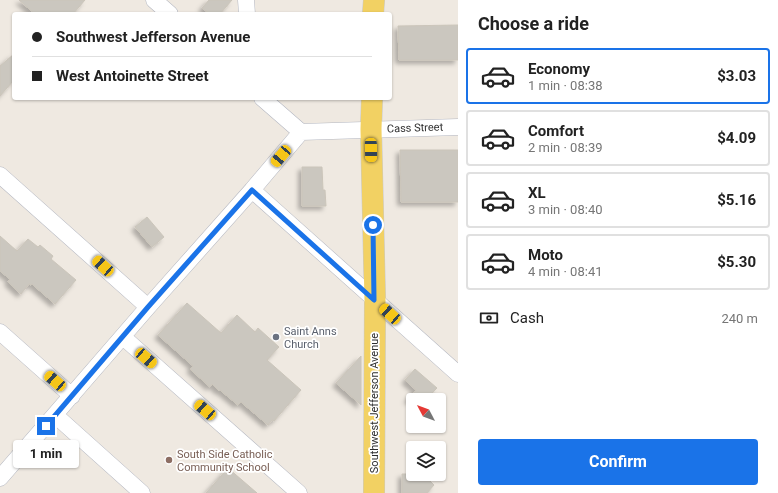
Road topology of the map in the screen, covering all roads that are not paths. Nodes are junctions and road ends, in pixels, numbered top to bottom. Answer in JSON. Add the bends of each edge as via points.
{"nodes":[{"id":1,"x":154,"y":0,"type":"edge"},
{"id":2,"x":246,"y":0,"type":"edge"},
{"id":3,"x":374,"y":0,"type":"edge"},
{"id":4,"x":168,"y":12,"type":"edge"},
{"id":5,"x":247,"y":12,"type":"edge"},
{"id":6,"x":374,"y":12,"type":"edge"},
{"id":7,"x":264,"y":100,"type":"edge"},
{"id":8,"x":372,"y":100,"type":"edge"},
{"id":9,"x":458,"y":127,"type":"edge"},
{"id":10,"x":371,"y":130,"type":"junction"},
{"id":11,"x":301,"y":132,"type":"junction"},
{"id":12,"x":0,"y":175,"type":"edge"},
{"id":13,"x":252,"y":190,"type":"junction"},
{"id":14,"x":374,"y":300,"type":"junction"},
{"id":15,"x":148,"y":307,"type":"junction"},
{"id":16,"x":0,"y":332,"type":"edge"},
{"id":17,"x":123,"y":337,"type":"junction"},
{"id":18,"x":458,"y":374,"type":"edge"},
{"id":19,"x":72,"y":396,"type":"junction"},
{"id":20,"x":55,"y":415,"type":"junction"},
{"id":21,"x":0,"y":478,"type":"edge"},
{"id":22,"x":142,"y":493,"type":"edge"},
{"id":23,"x":299,"y":493,"type":"edge"},
{"id":24,"x":374,"y":493,"type":"edge"}],
"edges":[{"from":1,"to":4,"type":"street"},
{"from":2,"to":5,"type":"street"},
{"from":3,"to":6,"type":"main road"},
{"from":7,"to":11,"type":"street"},
{"from":8,"to":10,"type":"main road","name":"Southwest Jefferson Avenue"},
{"from":9,"to":10,"type":"street","name":"Cass Street"},
{"from":10,"to":11,"type":"street","name":"Cass Street"},
{"from":10,"to":14,"type":"main road","name":"Southwest Jefferson Avenue"},
{"from":11,"to":13,"type":"street"},
{"from":12,"to":15,"type":"street"},
{"from":13,"to":14,"type":"street"},
{"from":13,"to":15,"type":"street"},
{"from":14,"to":18,"type":"street"},
{"from":14,"to":24,"type":"main road","name":"Southwest Jefferson Avenue"},
{"from":15,"to":17,"type":"street"},
{"from":16,"to":19,"type":"street"},
{"from":17,"to":19,"type":"street"},
{"from":17,"to":23,"type":"street"},
{"from":19,"to":20,"type":"street"},
{"from":20,"to":21,"type":"street"},
{"from":20,"to":22,"type":"street"}]}
